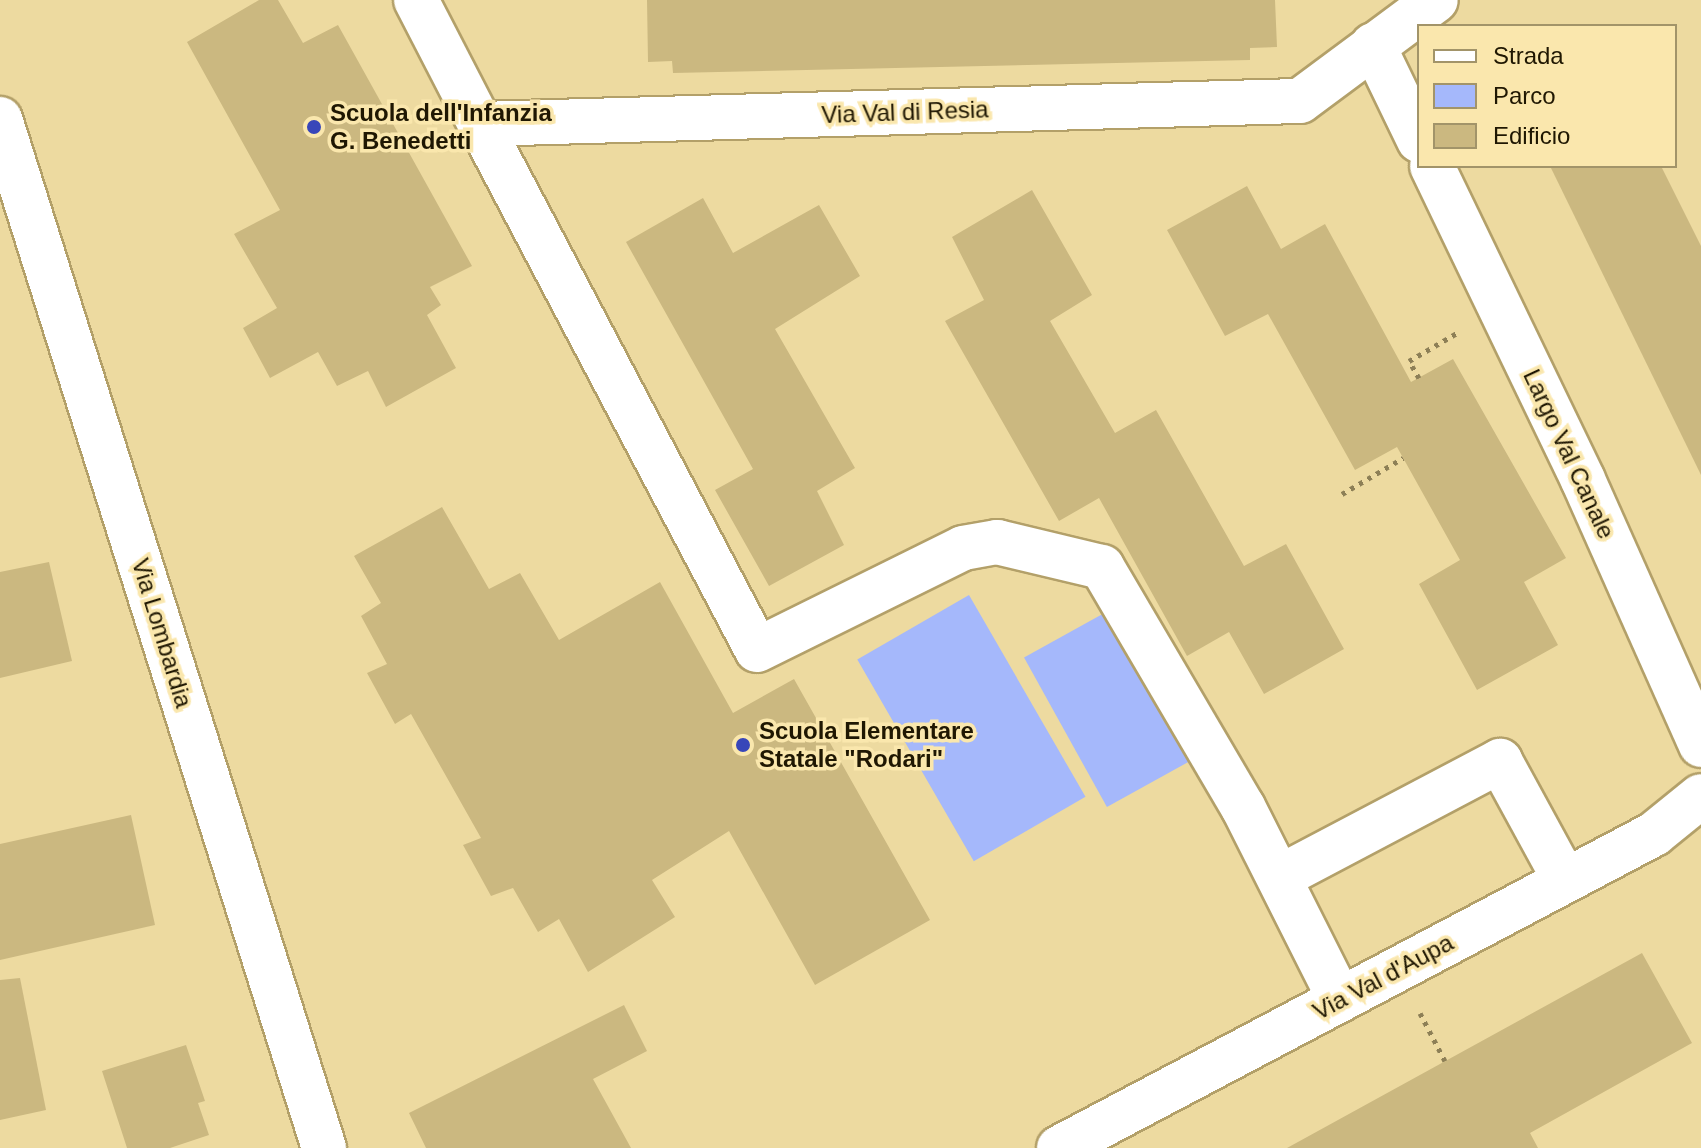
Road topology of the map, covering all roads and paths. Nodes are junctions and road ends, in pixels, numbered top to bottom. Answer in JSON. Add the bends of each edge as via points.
{"nodes":[{"id":1,"x":416,"y":0,"type":"edge"},
{"id":2,"x":1436,"y":0,"type":"edge"},
{"id":3,"x":1373,"y":45,"type":"junction"},
{"id":4,"x":0,"y":119,"type":"edge"},
{"id":5,"x":480,"y":124,"type":"junction"},
{"id":6,"x":1417,"y":136,"type":"edge"},
{"id":7,"x":1433,"y":168,"type":"edge"},
{"id":8,"x":1501,"y":309,"type":"junction"},
{"id":9,"x":1419,"y":378,"type":"dead end"},
{"id":10,"x":1403,"y":458,"type":"dead end"},
{"id":11,"x":1342,"y":494,"type":"dead end"},
{"id":12,"x":1701,"y":745,"type":"edge"},
{"id":13,"x":1701,"y":796,"type":"edge"},
{"id":14,"x":1280,"y":877,"type":"junction"},
{"id":15,"x":1565,"y":880,"type":"junction"},
{"id":16,"x":1340,"y":1000,"type":"junction"},
{"id":17,"x":1065,"y":1147,"type":"edge"},
{"id":18,"x":324,"y":1148,"type":"edge"}],
"edges":[{"from":1,"to":5,"type":"street"},
{"from":2,"to":3,"type":"street","name":"Via Val di Resia"},
{"from":3,"to":5,"type":"street","name":"Via Val di Resia","via":[[1300,101]]},
{"from":3,"to":6,"type":"street"},
{"from":4,"to":18,"type":"street","name":"Via Lombardia"},
{"from":5,"to":14,"type":"street","via":[[757,650],[963,548],[997,542],[1102,567]]},
{"from":7,"to":8,"type":"street","name":"Largo Val Canale"},
{"from":8,"to":9,"type":"path","via":[[1409,361]]},
{"from":8,"to":12,"type":"street","name":"Largo Val Canale"},
{"from":10,"to":11,"type":"path"},
{"from":13,"to":15,"type":"street","name":"Via Val d'Aupa","via":[[1654,834]]},
{"from":14,"to":15,"type":"street","via":[[1500,761]]},
{"from":14,"to":16,"type":"street"},
{"from":15,"to":16,"type":"street","name":"Via Val d'Aupa"},
{"from":16,"to":17,"type":"street","name":"Via Val d'Aupa"}]}
